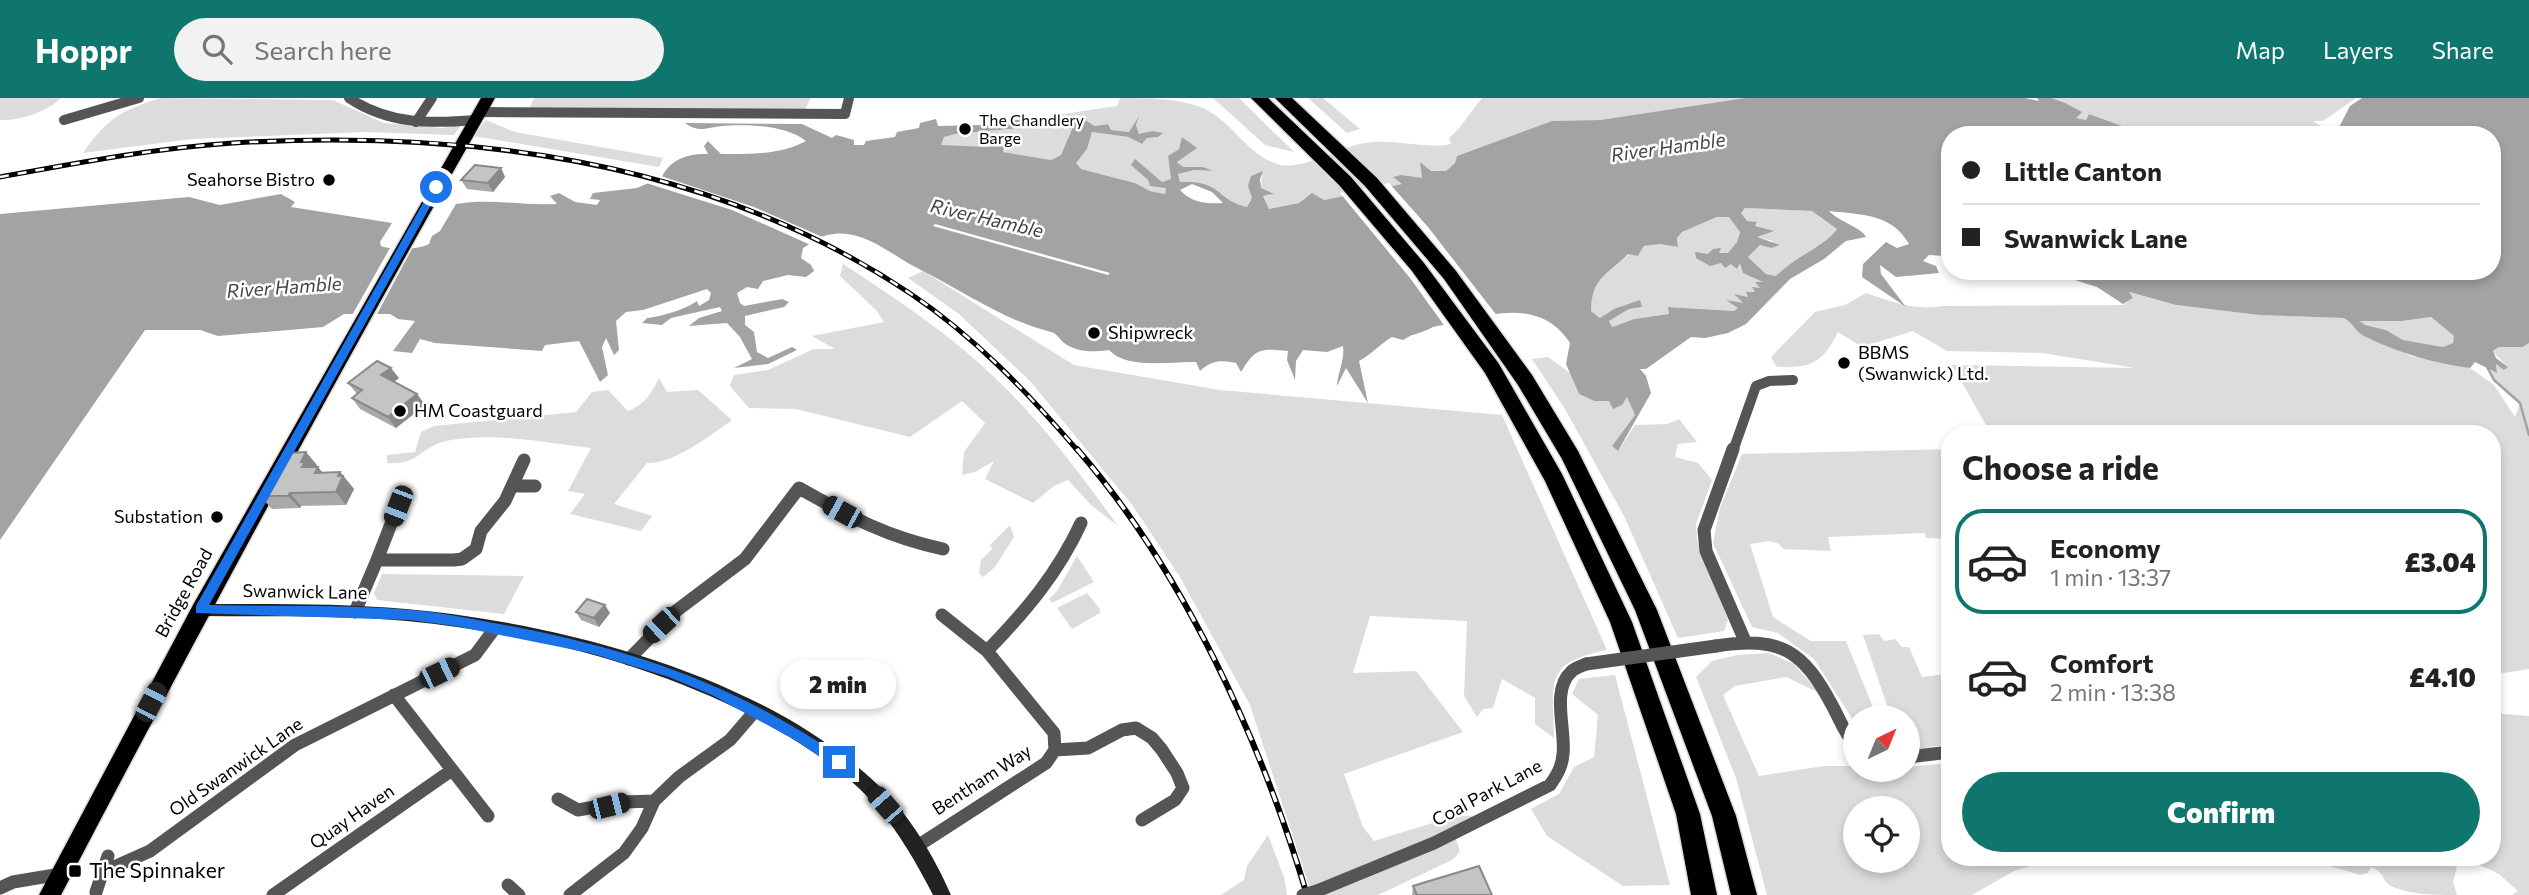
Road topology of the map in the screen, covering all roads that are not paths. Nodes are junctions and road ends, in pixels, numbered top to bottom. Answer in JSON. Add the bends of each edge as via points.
{"nodes":[{"id":1,"x":139,"y":98,"type":"edge"},
{"id":2,"x":349,"y":98,"type":"edge"},
{"id":3,"x":432,"y":98,"type":"edge"},
{"id":4,"x":488,"y":98,"type":"edge"},
{"id":5,"x":849,"y":98,"type":"edge"},
{"id":6,"x":1259,"y":98,"type":"edge"},
{"id":7,"x":1283,"y":98,"type":"edge"},
{"id":8,"x":478,"y":116,"type":"junction"},
{"id":9,"x":64,"y":120,"type":"dead end"},
{"id":10,"x":416,"y":122,"type":"junction"},
{"id":11,"x":1793,"y":380,"type":"dead end"},
{"id":12,"x":524,"y":460,"type":"dead end"},
{"id":13,"x":512,"y":486,"type":"junction"},
{"id":14,"x":536,"y":486,"type":"dead end"},
{"id":15,"x":398,"y":506,"type":"dead end"},
{"id":16,"x":1081,"y":523,"type":"dead end"},
{"id":17,"x":943,"y":549,"type":"dead end"},
{"id":18,"x":377,"y":560,"type":"junction"},
{"id":19,"x":200,"y":610,"type":"junction"},
{"id":20,"x":355,"y":612,"type":"junction"},
{"id":21,"x":942,"y":614,"type":"dead end"},
{"id":22,"x":495,"y":628,"type":"junction"},
{"id":23,"x":1745,"y":640,"type":"junction"},
{"id":24,"x":987,"y":651,"type":"junction"},
{"id":25,"x":629,"y":659,"type":"junction"},
{"id":26,"x":394,"y":695,"type":"junction"},
{"id":27,"x":755,"y":711,"type":"junction"},
{"id":28,"x":1843,"y":727,"type":"edge"},
{"id":29,"x":1055,"y":750,"type":"junction"},
{"id":30,"x":1941,"y":753,"type":"edge"},
{"id":31,"x":1920,"y":756,"type":"edge"},
{"id":32,"x":452,"y":770,"type":"junction"},
{"id":33,"x":558,"y":799,"type":"dead end"},
{"id":34,"x":654,"y":801,"type":"junction"},
{"id":35,"x":488,"y":816,"type":"dead end"},
{"id":36,"x":1142,"y":820,"type":"dead end"},
{"id":37,"x":916,"y":846,"type":"junction"},
{"id":38,"x":108,"y":856,"type":"dead end"},
{"id":39,"x":103,"y":872,"type":"junction"},
{"id":40,"x":61,"y":874,"type":"junction"},
{"id":41,"x":0,"y":888,"type":"edge"},
{"id":42,"x":96,"y":892,"type":"dead end"},
{"id":43,"x":1310,"y":893,"type":"edge"},
{"id":44,"x":50,"y":895,"type":"edge"},
{"id":45,"x":273,"y":895,"type":"edge"},
{"id":46,"x":570,"y":895,"type":"edge"},
{"id":47,"x":942,"y":895,"type":"edge"},
{"id":48,"x":1704,"y":895,"type":"edge"},
{"id":49,"x":1744,"y":895,"type":"edge"}],
"edges":[{"from":1,"to":9,"type":"street"},
{"from":2,"to":10,"type":"street","via":[[376,113]]},
{"from":3,"to":10,"type":"street"},
{"from":4,"to":8,"type":"main road"},
{"from":5,"to":8,"type":"street","via":[[845,114]]},
{"from":6,"to":48,"type":"highway","via":[[1394,236],[1461,324],[1556,480],[1621,622],[1688,814]]},
{"from":7,"to":49,"type":"highway","via":[[1371,181],[1420,238],[1525,380],[1571,457],[1646,610],[1724,816]]},
{"from":8,"to":10,"type":"street"},
{"from":8,"to":19,"type":"main road","name":"Bridge Road"},
{"from":11,"to":23,"type":"street","via":[[1756,386],[1704,530],[1706,551]]},
{"from":12,"to":13,"type":"street"},
{"from":13,"to":14,"type":"street"},
{"from":13,"to":18,"type":"street","via":[[498,513],[481,531],[476,549],[462,559]]},
{"from":15,"to":18,"type":"street"},
{"from":16,"to":24,"type":"street","via":[[1037,599]]},
{"from":17,"to":25,"type":"street","via":[[902,540],[864,524],[799,488],[745,559],[676,611]]},
{"from":18,"to":20,"type":"street"},
{"from":19,"to":20,"type":"street","name":"Swanwick Lane"},
{"from":19,"to":40,"type":"main road","name":"Bridge Road"},
{"from":20,"to":22,"type":"street","name":"Swanwick Lane"},
{"from":21,"to":24,"type":"street","name":"Bentham Way"},
{"from":22,"to":25,"type":"street","name":"Swanwick Lane"},
{"from":22,"to":26,"type":"street","name":"Old Swanwick Lane","via":[[475,655]]},
{"from":23,"to":28,"type":"street","via":[[1780,645],[1806,663]]},
{"from":23,"to":43,"type":"street","name":"Coal Park Lane","bridge":true,"via":[[1586,664],[1572,670],[1561,689],[1564,759],[1560,774],[1550,785],[1434,843]]},
{"from":24,"to":29,"type":"street","name":"Bentham Way","via":[[1054,733]]},
{"from":25,"to":27,"type":"street","name":"Swanwick Lane"},
{"from":26,"to":32,"type":"street"},
{"from":26,"to":39,"type":"street","name":"Old Swanwick Lane","via":[[295,745],[150,851]]},
{"from":27,"to":34,"type":"street","via":[[730,740]]},
{"from":27,"to":37,"type":"street","name":"Swanwick Lane","via":[[839,762],[872,790]]},
{"from":29,"to":36,"type":"street","via":[[1093,746],[1123,728],[1138,728],[1151,736],[1180,775],[1183,788],[1175,800]]},
{"from":29,"to":37,"type":"street","name":"Bentham Way","via":[[1046,763]]},
{"from":30,"to":31,"type":"street"},
{"from":32,"to":35,"type":"street"},
{"from":32,"to":45,"type":"street","name":"Quay Haven"},
{"from":33,"to":34,"type":"street","via":[[578,810]]},
{"from":34,"to":46,"type":"street","via":[[624,853]]},
{"from":37,"to":47,"type":"street","name":"Swanwick Lane"},
{"from":38,"to":39,"type":"street"},
{"from":39,"to":42,"type":"street"},
{"from":40,"to":41,"type":"street"},
{"from":40,"to":44,"type":"main road","name":"Bridge Road"}]}
